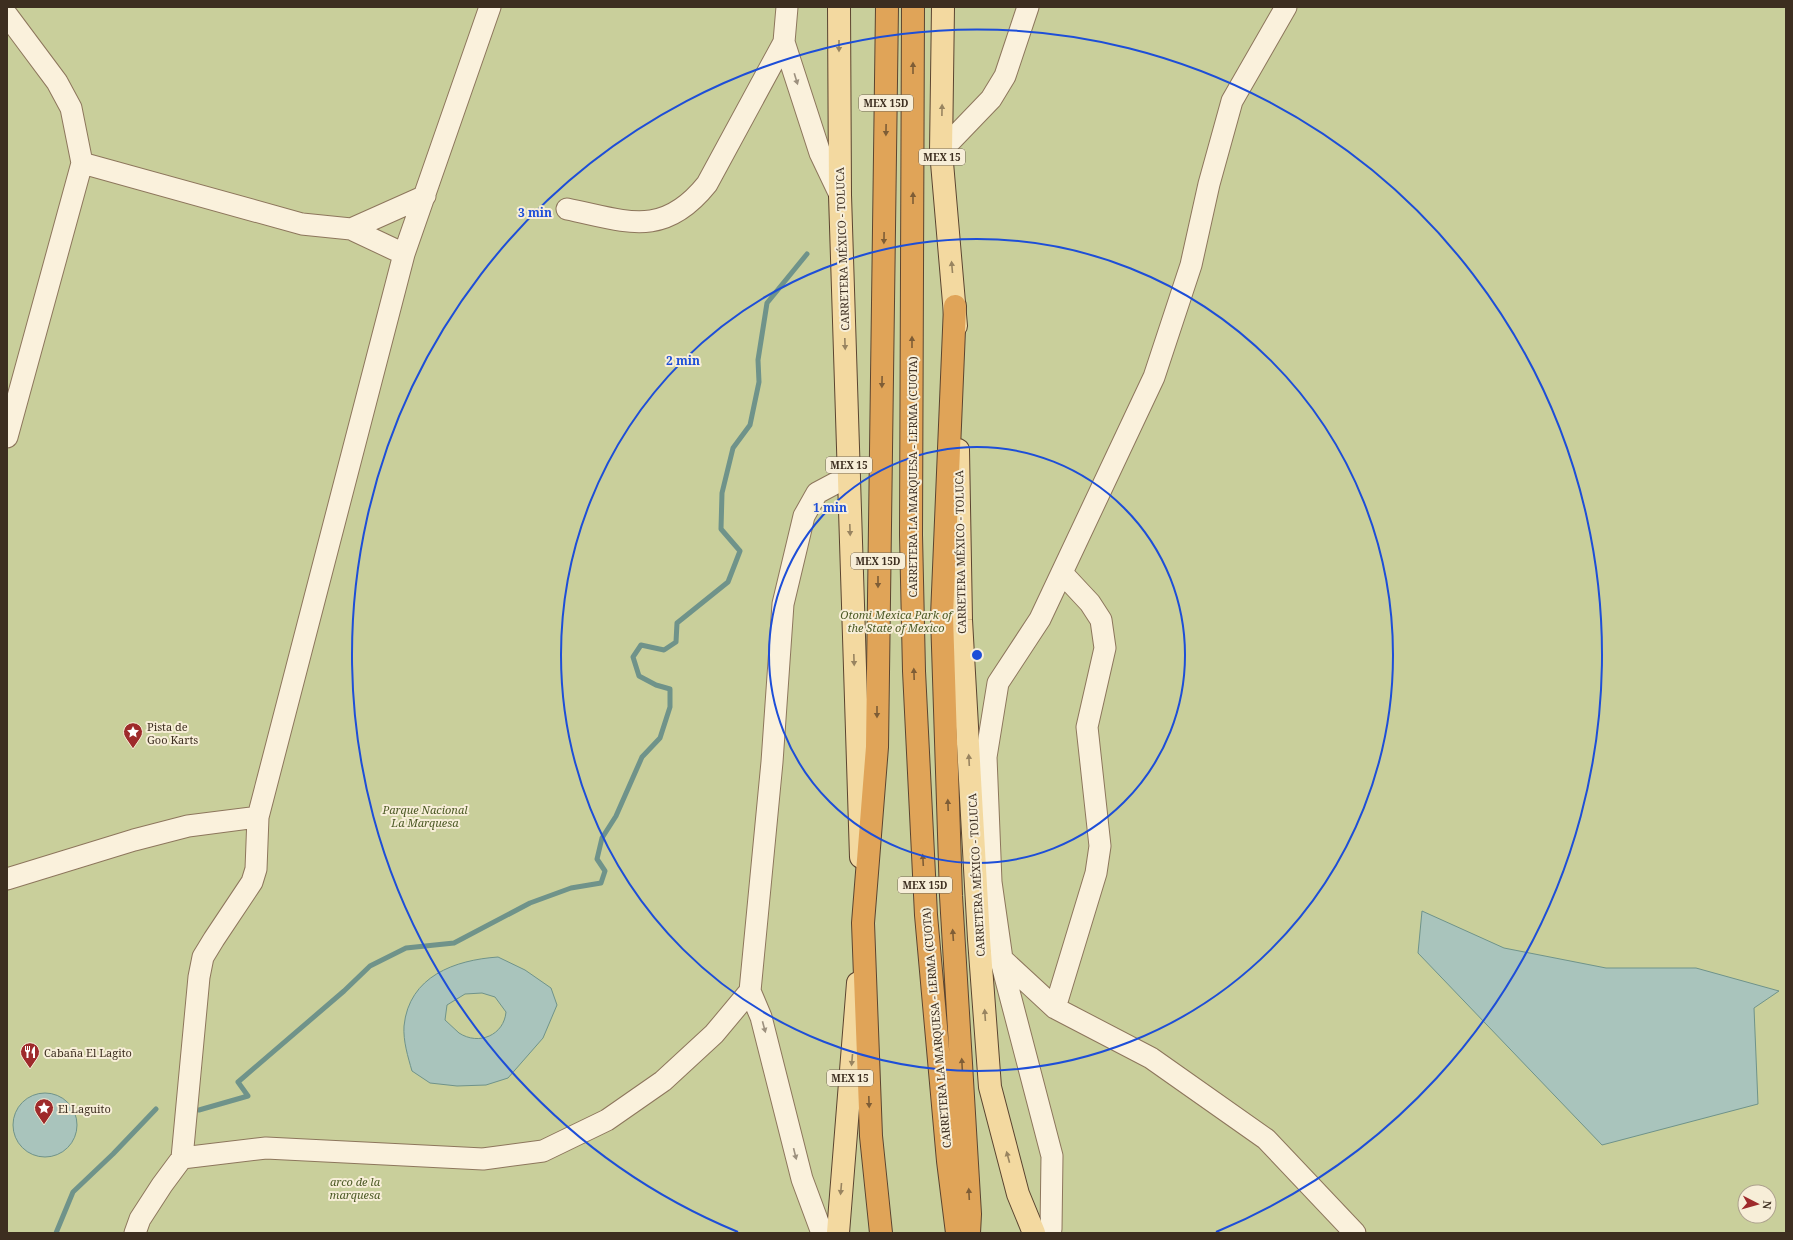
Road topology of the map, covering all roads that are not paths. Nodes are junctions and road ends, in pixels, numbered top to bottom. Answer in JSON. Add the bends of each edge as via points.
{"nodes":[{"id":1,"x":490,"y":7,"type":"edge"},
{"id":2,"x":787,"y":7,"type":"edge"},
{"id":3,"x":839,"y":7,"type":"edge"},
{"id":4,"x":887,"y":7,"type":"edge"},
{"id":5,"x":914,"y":7,"type":"edge"},
{"id":6,"x":943,"y":7,"type":"edge"},
{"id":7,"x":1028,"y":7,"type":"edge"},
{"id":8,"x":1286,"y":7,"type":"edge"},
{"id":9,"x":7,"y":15,"type":"edge"},
{"id":10,"x":784,"y":42,"type":"junction"},
{"id":11,"x":942,"y":151,"type":"junction"},
{"id":12,"x":82,"y":163,"type":"junction"},
{"id":13,"x":840,"y":195,"type":"junction"},
{"id":14,"x":425,"y":196,"type":"junction"},
{"id":15,"x":567,"y":209,"type":"dead end"},
{"id":16,"x":351,"y":228,"type":"junction"},
{"id":17,"x":404,"y":254,"type":"junction"},
{"id":18,"x":955,"y":306,"type":"junction"},
{"id":19,"x":7,"y":437,"type":"edge"},
{"id":20,"x":849,"y":476,"type":"junction"},
{"id":21,"x":1062,"y":573,"type":"junction"},
{"id":22,"x":258,"y":817,"type":"junction"},
{"id":23,"x":7,"y":879,"type":"edge"},
{"id":24,"x":863,"y":923,"type":"junction"},
{"id":25,"x":979,"y":939,"type":"junction"},
{"id":26,"x":1002,"y":959,"type":"junction"},
{"id":27,"x":750,"y":991,"type":"junction"},
{"id":28,"x":1055,"y":1008,"type":"junction"},
{"id":29,"x":182,"y":1158,"type":"junction"},
{"id":30,"x":135,"y":1233,"type":"edge"},
{"id":31,"x":822,"y":1233,"type":"edge"},
{"id":32,"x":838,"y":1233,"type":"edge"},
{"id":33,"x":881,"y":1233,"type":"edge"},
{"id":34,"x":957,"y":1233,"type":"edge"},
{"id":35,"x":969,"y":1233,"type":"edge"},
{"id":36,"x":1034,"y":1233,"type":"edge"},
{"id":37,"x":1049,"y":1233,"type":"edge"},
{"id":38,"x":1355,"y":1233,"type":"edge"}],
"edges":[{"from":1,"to":14,"type":"street"},
{"from":2,"to":10,"type":"street"},
{"from":3,"to":13,"type":"main road","name":"CARRETERA MÉXICO - TOLUCA","number":"MEX 15","one_way":true},
{"from":4,"to":24,"type":"highway","number":"MEX 15D","one_way":true,"via":[[877,747]]},
{"from":34,"to":5,"type":"highway","name":"CARRETERA LA MARQUESA - LERMA (CUOTA)","number":"MEX 15D","one_way":true,"via":[[947,1153],[926,915],[914,671]]},
{"from":11,"to":6,"type":"main road","name":"CARRETERA MÉXICO - TOLUCA","number":"MEX 15","one_way":true},
{"from":7,"to":11,"type":"street","via":[[1005,76],[991,98]]},
{"from":8,"to":21,"type":"street","via":[[1232,101],[1209,184],[1191,265],[1154,377]]},
{"from":9,"to":12,"type":"street","via":[[57,82],[72,108]]},
{"from":10,"to":13,"type":"street","one_way":true,"via":[[820,153]]},
{"from":10,"to":15,"type":"street","via":[[707,184],[696,198],[682,209],[654,222],[636,222]]},
{"from":18,"to":11,"type":"main road","name":"CARRETERA MÉXICO - TOLUCA","number":"MEX 15","one_way":true},
{"from":12,"to":16,"type":"street","via":[[302,224]]},
{"from":12,"to":19,"type":"street"},
{"from":13,"to":20,"type":"main road","name":"CARRETERA MÉXICO - TOLUCA","number":"MEX 15","one_way":true},
{"from":14,"to":16,"type":"street"},
{"from":14,"to":17,"type":"street"},
{"from":16,"to":17,"type":"street"},
{"from":17,"to":22,"type":"street"},
{"from":25,"to":18,"type":"main road","name":"CARRETERA MÉXICO - TOLUCA","number":"MEX 15","one_way":true,"via":[[961,620]]},
{"from":35,"to":18,"type":"highway","one_way":true,"via":[[970,1214],[951,896],[942,616]]},
{"from":20,"to":24,"type":"main road","name":"CARRETERA MÉXICO - TOLUCA","number":"MEX 15","one_way":true},
{"from":20,"to":27,"type":"street","via":[[817,493],[804,516],[783,604],[772,762]]},
{"from":21,"to":26,"type":"street","via":[[1040,618],[998,683],[986,757],[992,882]]},
{"from":21,"to":28,"type":"street","via":[[1090,603],[1101,620],[1105,648],[1087,727],[1100,846],[1096,873]]},
{"from":22,"to":23,"type":"street","via":[[188,826]]},
{"from":22,"to":29,"type":"street","via":[[256,869],[252,882],[203,957],[200,970]]},
{"from":24,"to":32,"type":"main road","name":"CARRETERA MÉXICO - TOLUCA","number":"MEX 15","one_way":true},
{"from":24,"to":33,"type":"highway","number":"MEX 15D","one_way":true,"via":[[871,1136]]},
{"from":25,"to":26,"type":"street"},
{"from":36,"to":25,"type":"main road","name":"CARRETERA MÉXICO - TOLUCA","number":"MEX 15","one_way":true,"via":[[1018,1194],[990,1087]]},
{"from":26,"to":28,"type":"street"},
{"from":26,"to":37,"type":"street","via":[[1052,1156]]},
{"from":27,"to":29,"type":"street","via":[[714,1034],[663,1081],[607,1120],[543,1151],[483,1159],[266,1148]]},
{"from":27,"to":31,"type":"street","one_way":true,"via":[[761,1017],[802,1179]]},
{"from":28,"to":38,"type":"street","via":[[1150,1058],[1266,1139]]},
{"from":29,"to":30,"type":"street","via":[[140,1219]]}]}
